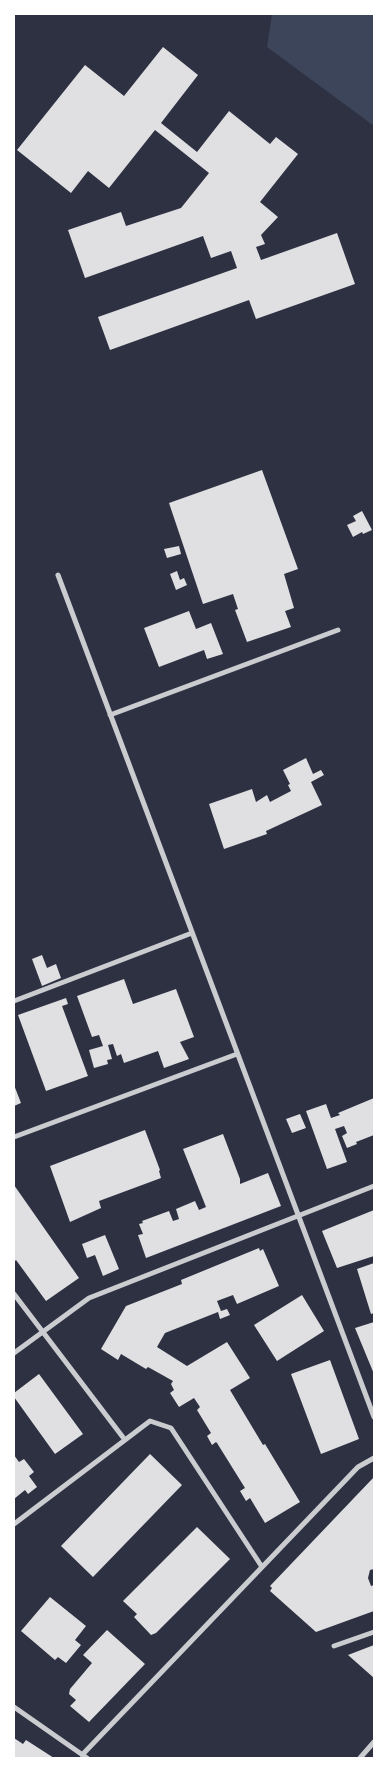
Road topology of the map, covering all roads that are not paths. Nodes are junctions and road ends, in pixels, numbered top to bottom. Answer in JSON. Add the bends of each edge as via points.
{"nodes":[{"id":1,"x":58,"y":575,"type":"dead end"},
{"id":2,"x":338,"y":630,"type":"dead end"},
{"id":3,"x":110,"y":716,"type":"junction"},
{"id":4,"x":192,"y":933,"type":"junction"},
{"id":5,"x":14,"y":1001,"type":"edge"},
{"id":6,"x":237,"y":1054,"type":"junction"},
{"id":7,"x":14,"y":1137,"type":"edge"},
{"id":8,"x":374,"y":1186,"type":"edge"},
{"id":9,"x":298,"y":1216,"type":"junction"},
{"id":10,"x":14,"y":1294,"type":"edge"},
{"id":11,"x":41,"y":1332,"type":"junction"},
{"id":12,"x":14,"y":1353,"type":"edge"},
{"id":13,"x":374,"y":1417,"type":"edge"},
{"id":14,"x":125,"y":1440,"type":"junction"},
{"id":15,"x":374,"y":1458,"type":"edge"},
{"id":16,"x":14,"y":1524,"type":"edge"},
{"id":17,"x":262,"y":1568,"type":"junction"},
{"id":18,"x":374,"y":1632,"type":"edge"},
{"id":19,"x":334,"y":1646,"type":"dead end"},
{"id":20,"x":14,"y":1708,"type":"edge"},
{"id":21,"x":374,"y":1742,"type":"edge"},
{"id":22,"x":85,"y":1757,"type":"edge"},
{"id":23,"x":360,"y":1758,"type":"edge"}],
"edges":[{"from":1,"to":3,"type":"street"},
{"from":2,"to":3,"type":"street"},
{"from":3,"to":4,"type":"street"},
{"from":4,"to":5,"type":"street"},
{"from":4,"to":6,"type":"street"},
{"from":6,"to":7,"type":"street"},
{"from":6,"to":9,"type":"street"},
{"from":8,"to":9,"type":"street"},
{"from":9,"to":11,"type":"street","via":[[89,1298]]},
{"from":9,"to":13,"type":"street"},
{"from":10,"to":11,"type":"street"},
{"from":11,"to":12,"type":"street"},
{"from":11,"to":14,"type":"street"},
{"from":14,"to":16,"type":"street"},
{"from":14,"to":17,"type":"street","via":[[150,1421],[171,1428]]},
{"from":15,"to":17,"type":"street","via":[[358,1467]]},
{"from":17,"to":22,"type":"street"},
{"from":18,"to":19,"type":"street"},
{"from":20,"to":22,"type":"street"},
{"from":21,"to":23,"type":"street"}]}
